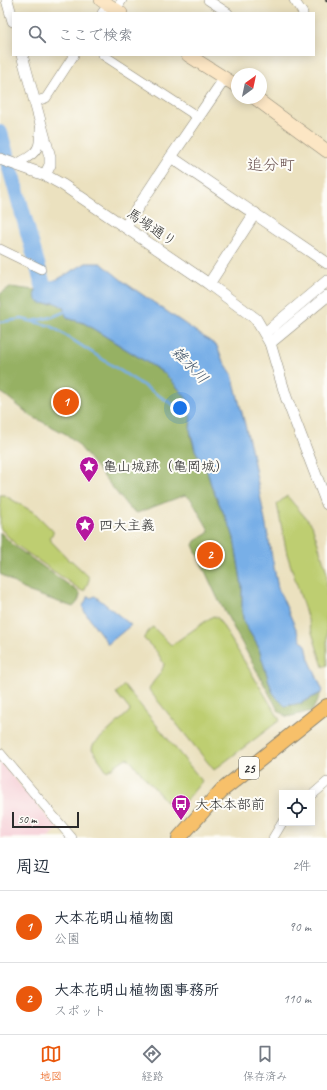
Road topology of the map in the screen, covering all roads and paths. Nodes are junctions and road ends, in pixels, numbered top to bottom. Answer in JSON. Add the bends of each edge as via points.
{"nodes":[{"id":1,"x":8,"y":0,"type":"edge"},
{"id":2,"x":208,"y":0,"type":"edge"},
{"id":3,"x":294,"y":0,"type":"edge"},
{"id":4,"x":226,"y":12,"type":"edge"},
{"id":5,"x":301,"y":12,"type":"edge"},
{"id":6,"x":12,"y":17,"type":"edge"},
{"id":7,"x":22,"y":56,"type":"edge"},
{"id":8,"x":73,"y":56,"type":"edge"},
{"id":9,"x":105,"y":56,"type":"edge"},
{"id":10,"x":190,"y":56,"type":"edge"},
{"id":11,"x":224,"y":78,"type":"junction"},
{"id":12,"x":231,"y":82,"type":"edge"},
{"id":13,"x":34,"y":102,"type":"junction"},
{"id":14,"x":263,"y":104,"type":"edge"},
{"id":15,"x":198,"y":117,"type":"junction"},
{"id":16,"x":41,"y":126,"type":"junction"},
{"id":17,"x":327,"y":151,"type":"edge"},
{"id":18,"x":171,"y":157,"type":"junction"},
{"id":19,"x":0,"y":159,"type":"edge"},
{"id":20,"x":14,"y":164,"type":"junction"},
{"id":21,"x":45,"y":175,"type":"junction"},
{"id":22,"x":255,"y":213,"type":"junction"},
{"id":23,"x":125,"y":227,"type":"junction"},
{"id":24,"x":0,"y":249,"type":"edge"},
{"id":25,"x":327,"y":262,"type":"edge"},
{"id":26,"x":41,"y":269,"type":"dead end"},
{"id":27,"x":327,"y":281,"type":"edge"},
{"id":28,"x":209,"y":284,"type":"junction"},
{"id":29,"x":327,"y":296,"type":"edge"},
{"id":30,"x":268,"y":338,"type":"junction"},
{"id":31,"x":326,"y":497,"type":"edge"},
{"id":32,"x":327,"y":706,"type":"edge"},
{"id":33,"x":0,"y":753,"type":"edge"},
{"id":34,"x":327,"y":782,"type":"edge"},
{"id":35,"x":315,"y":792,"type":"edge"},
{"id":36,"x":280,"y":826,"type":"edge"},
{"id":37,"x":72,"y":838,"type":"edge"},
{"id":38,"x":179,"y":838,"type":"edge"},
{"id":39,"x":273,"y":838,"type":"edge"}],
"edges":[{"from":1,"to":6,"type":"street"},
{"from":2,"to":4,"type":"street"},
{"from":3,"to":5,"type":"street"},
{"from":7,"to":13,"type":"street"},
{"from":8,"to":13,"type":"street","via":[[46,98]]},
{"from":9,"to":15,"type":"street"},
{"from":10,"to":11,"type":"main road"},
{"from":11,"to":12,"type":"main road"},
{"from":11,"to":15,"type":"street"},
{"from":13,"to":16,"type":"street"},
{"from":14,"to":17,"type":"main road"},
{"from":15,"to":18,"type":"street"},
{"from":16,"to":20,"type":"street","via":[[36,150],[32,155]]},
{"from":16,"to":21,"type":"street","via":[[50,157],[50,165]]},
{"from":18,"to":22,"type":"street"},
{"from":18,"to":23,"type":"street"},
{"from":19,"to":20,"type":"street","name":"馬場通り"},
{"from":20,"to":21,"type":"street","name":"馬場通り"},
{"from":21,"to":23,"type":"street","name":"馬場通り"},
{"from":22,"to":25,"type":"street"},
{"from":22,"to":28,"type":"street"},
{"from":23,"to":28,"type":"street","name":"馬場通り"},
{"from":24,"to":26,"type":"street"},
{"from":27,"to":30,"type":"street"},
{"from":28,"to":30,"type":"street","name":"馬場通り","via":[[256,319]]},
{"from":29,"to":30,"type":"street"},
{"from":30,"to":31,"type":"street","name":"馬場通り","via":[[286,397]]},
{"from":32,"to":38,"type":"main road","number":"25","via":[[221,791]]},
{"from":33,"to":37,"type":"street"},
{"from":34,"to":35,"type":"street"},
{"from":36,"to":39,"type":"street"}]}
